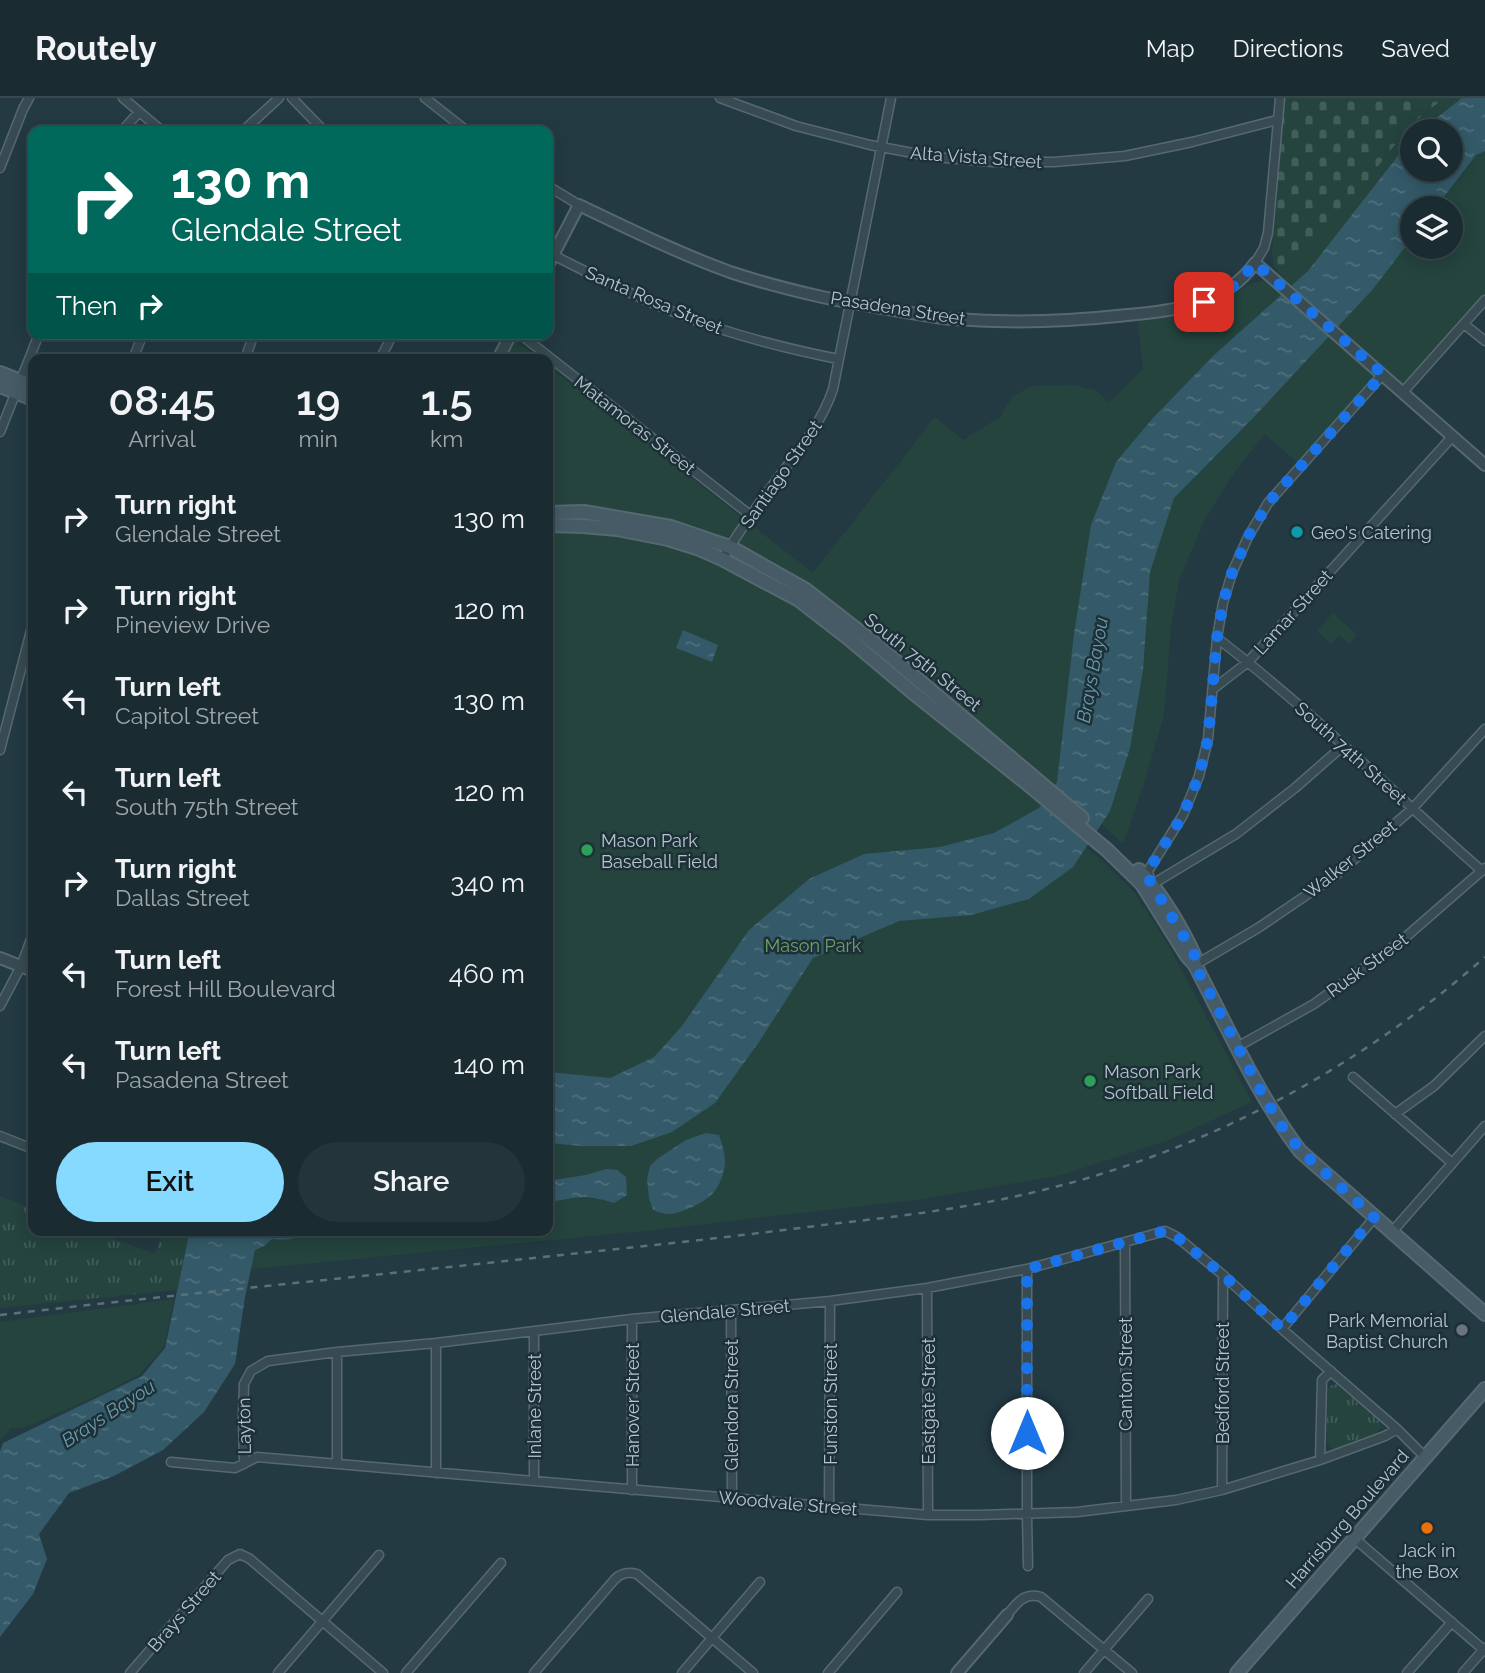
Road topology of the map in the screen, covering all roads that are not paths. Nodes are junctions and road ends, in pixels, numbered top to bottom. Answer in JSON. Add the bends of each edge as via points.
{"nodes":[{"id":1,"x":29,"y":98,"type":"edge"},
{"id":2,"x":123,"y":98,"type":"edge"},
{"id":3,"x":279,"y":98,"type":"edge"},
{"id":4,"x":292,"y":98,"type":"edge"},
{"id":5,"x":425,"y":98,"type":"edge"},
{"id":6,"x":720,"y":98,"type":"edge"},
{"id":7,"x":891,"y":98,"type":"edge"},
{"id":8,"x":1280,"y":98,"type":"edge"},
{"id":9,"x":139,"y":112,"type":"junction"},
{"id":10,"x":1277,"y":120,"type":"junction"},
{"id":11,"x":126,"y":126,"type":"edge"},
{"id":12,"x":156,"y":126,"type":"edge"},
{"id":13,"x":248,"y":126,"type":"edge"},
{"id":14,"x":319,"y":126,"type":"edge"},
{"id":15,"x":461,"y":126,"type":"edge"},
{"id":16,"x":881,"y":148,"type":"junction"},
{"id":17,"x":0,"y":168,"type":"edge"},
{"id":18,"x":553,"y":189,"type":"edge"},
{"id":19,"x":579,"y":205,"type":"junction"},
{"id":20,"x":553,"y":254,"type":"edge"},
{"id":21,"x":553,"y":261,"type":"edge"},
{"id":22,"x":1255,"y":263,"type":"junction"},
{"id":23,"x":1485,"y":300,"type":"edge"},
{"id":24,"x":849,"y":303,"type":"junction"},
{"id":25,"x":1464,"y":324,"type":"junction"},
{"id":26,"x":528,"y":340,"type":"edge"},
{"id":27,"x":1485,"y":341,"type":"edge"},
{"id":28,"x":545,"y":354,"type":"edge"},
{"id":29,"x":838,"y":359,"type":"junction"},
{"id":30,"x":553,"y":360,"type":"edge"},
{"id":31,"x":28,"y":362,"type":"edge"},
{"id":32,"x":0,"y":373,"type":"edge"},
{"id":33,"x":1383,"y":374,"type":"junction"},
{"id":34,"x":0,"y":386,"type":"edge"},
{"id":35,"x":28,"y":386,"type":"edge"},
{"id":36,"x":18,"y":387,"type":"junction"},
{"id":37,"x":1403,"y":392,"type":"junction"},
{"id":38,"x":28,"y":395,"type":"edge"},
{"id":39,"x":0,"y":432,"type":"edge"},
{"id":40,"x":1452,"y":437,"type":"junction"},
{"id":41,"x":1485,"y":465,"type":"edge"},
{"id":42,"x":553,"y":514,"type":"edge"},
{"id":43,"x":750,"y":515,"type":"junction"},
{"id":44,"x":584,"y":519,"type":"junction"},
{"id":45,"x":553,"y":524,"type":"edge"},
{"id":46,"x":730,"y":547,"type":"junction"},
{"id":47,"x":722,"y":559,"type":"junction"},
{"id":48,"x":1217,"y":638,"type":"junction"},
{"id":49,"x":28,"y":642,"type":"edge"},
{"id":50,"x":1248,"y":662,"type":"junction"},
{"id":51,"x":1213,"y":689,"type":"junction"},
{"id":52,"x":1485,"y":729,"type":"edge"},
{"id":53,"x":1344,"y":745,"type":"junction"},
{"id":54,"x":0,"y":750,"type":"edge"},
{"id":55,"x":1032,"y":782,"type":"junction"},
{"id":56,"x":1412,"y":809,"type":"junction"},
{"id":57,"x":1110,"y":847,"type":"junction"},
{"id":58,"x":1484,"y":869,"type":"edge"},
{"id":59,"x":1150,"y":881,"type":"junction"},
{"id":60,"x":28,"y":947,"type":"edge"},
{"id":61,"x":0,"y":958,"type":"edge"},
{"id":62,"x":1195,"y":965,"type":"junction"},
{"id":63,"x":21,"y":966,"type":"junction"},
{"id":64,"x":28,"y":969,"type":"edge"},
{"id":65,"x":0,"y":1006,"type":"edge"},
{"id":66,"x":1485,"y":1036,"type":"edge"},
{"id":67,"x":1237,"y":1047,"type":"junction"},
{"id":68,"x":1353,"y":1077,"type":"dead end"},
{"id":69,"x":1395,"y":1114,"type":"junction"},
{"id":70,"x":1485,"y":1126,"type":"edge"},
{"id":71,"x":0,"y":1136,"type":"edge"},
{"id":72,"x":28,"y":1147,"type":"edge"},
{"id":73,"x":1452,"y":1163,"type":"junction"},
{"id":74,"x":1374,"y":1217,"type":"junction"},
{"id":75,"x":1392,"y":1232,"type":"junction"},
{"id":76,"x":1125,"y":1242,"type":"junction"},
{"id":77,"x":1027,"y":1269,"type":"junction"},
{"id":78,"x":1223,"y":1275,"type":"junction"},
{"id":79,"x":927,"y":1288,"type":"junction"},
{"id":80,"x":830,"y":1301,"type":"junction"},
{"id":81,"x":731,"y":1311,"type":"junction"},
{"id":82,"x":1485,"y":1314,"type":"edge"},
{"id":83,"x":632,"y":1320,"type":"junction"},
{"id":84,"x":1282,"y":1329,"type":"junction"},
{"id":85,"x":534,"y":1331,"type":"junction"},
{"id":86,"x":436,"y":1343,"type":"junction"},
{"id":87,"x":337,"y":1352,"type":"junction"},
{"id":88,"x":271,"y":1361,"type":"joint"},
{"id":89,"x":1331,"y":1371,"type":"junction"},
{"id":90,"x":1485,"y":1389,"type":"edge"},
{"id":91,"x":1397,"y":1429,"type":"junction"},
{"id":92,"x":1425,"y":1457,"type":"junction"},
{"id":93,"x":1320,"y":1460,"type":"junction"},
{"id":94,"x":171,"y":1462,"type":"dead end"},
{"id":95,"x":244,"y":1464,"type":"junction"},
{"id":96,"x":337,"y":1464,"type":"junction"},
{"id":97,"x":436,"y":1473,"type":"junction"},
{"id":98,"x":534,"y":1481,"type":"junction"},
{"id":99,"x":632,"y":1490,"type":"junction"},
{"id":100,"x":1222,"y":1490,"type":"junction"},
{"id":101,"x":732,"y":1498,"type":"junction"},
{"id":102,"x":1126,"y":1506,"type":"junction"},
{"id":103,"x":829,"y":1507,"type":"junction"},
{"id":104,"x":928,"y":1515,"type":"junction"},
{"id":105,"x":1027,"y":1515,"type":"junction"},
{"id":106,"x":1354,"y":1538,"type":"junction"},
{"id":107,"x":379,"y":1555,"type":"dead end"},
{"id":108,"x":501,"y":1563,"type":"dead end"},
{"id":109,"x":1028,"y":1566,"type":"dead end"},
{"id":110,"x":760,"y":1582,"type":"dead end"},
{"id":111,"x":897,"y":1592,"type":"dead end"},
{"id":112,"x":1148,"y":1599,"type":"dead end"},
{"id":113,"x":1007,"y":1615,"type":"joint"},
{"id":114,"x":323,"y":1622,"type":"junction"},
{"id":115,"x":1451,"y":1622,"type":"junction"},
{"id":116,"x":712,"y":1638,"type":"junction"},
{"id":117,"x":1104,"y":1650,"type":"junction"},
{"id":118,"x":1485,"y":1650,"type":"edge"},
{"id":119,"x":130,"y":1673,"type":"edge"},
{"id":120,"x":278,"y":1673,"type":"edge"},
{"id":121,"x":383,"y":1673,"type":"edge"},
{"id":122,"x":406,"y":1673,"type":"edge"},
{"id":123,"x":534,"y":1673,"type":"edge"},
{"id":124,"x":682,"y":1673,"type":"edge"},
{"id":125,"x":754,"y":1673,"type":"edge"},
{"id":126,"x":828,"y":1673,"type":"edge"},
{"id":127,"x":957,"y":1673,"type":"edge"},
{"id":128,"x":1084,"y":1673,"type":"edge"},
{"id":129,"x":1132,"y":1673,"type":"edge"},
{"id":130,"x":1237,"y":1673,"type":"edge"},
{"id":131,"x":1407,"y":1673,"type":"edge"},
{"id":132,"x":1463,"y":1673,"type":"edge"}],
"edges":[{"from":1,"to":17,"type":"street"},
{"from":2,"to":9,"type":"street"},
{"from":3,"to":13,"type":"street"},
{"from":4,"to":14,"type":"street"},
{"from":5,"to":15,"type":"street"},
{"from":6,"to":16,"type":"street","name":"Alta Vista Street","via":[[796,127]]},
{"from":7,"to":16,"type":"street","name":"Santiago Street"},
{"from":8,"to":10,"type":"street"},
{"from":9,"to":11,"type":"street"},
{"from":9,"to":12,"type":"street"},
{"from":10,"to":16,"type":"street","name":"Alta Vista Street","via":[[1125,156],[1054,162],[993,162]]},
{"from":10,"to":22,"type":"street","via":[[1268,233]]},
{"from":16,"to":24,"type":"street","name":"Santiago Street"},
{"from":18,"to":19,"type":"street","name":"Pasadena Street"},
{"from":19,"to":20,"type":"street"},
{"from":19,"to":24,"type":"street","name":"Pasadena Street","via":[[696,260]]},
{"from":21,"to":29,"type":"street","name":"Santa Rosa Street","via":[[680,315],[755,340]]},
{"from":22,"to":24,"type":"street","name":"Pasadena Street","via":[[1237,284],[1204,302],[1161,312],[1083,320],[950,319]]},
{"from":22,"to":33,"type":"street"},
{"from":23,"to":25,"type":"street"},
{"from":24,"to":29,"type":"street","name":"Santiago Street"},
{"from":25,"to":27,"type":"street"},
{"from":25,"to":37,"type":"street"},
{"from":26,"to":28,"type":"street","name":"Matamoras Street"},
{"from":29,"to":43,"type":"street","name":"Santiago Street","via":[[823,414]]},
{"from":30,"to":43,"type":"street","name":"Matamoras Street"},
{"from":31,"to":36,"type":"street"},
{"from":32,"to":36,"type":"main road"},
{"from":33,"to":37,"type":"street"},
{"from":33,"to":48,"type":"street","via":[[1268,503],[1232,573]]},
{"from":34,"to":36,"type":"main road"},
{"from":35,"to":36,"type":"main road"},
{"from":36,"to":38,"type":"main road"},
{"from":36,"to":39,"type":"street"},
{"from":37,"to":40,"type":"street"},
{"from":40,"to":41,"type":"street"},
{"from":40,"to":50,"type":"street","name":"Lamar Street"},
{"from":42,"to":44,"type":"main road","name":"South 75th Street"},
{"from":43,"to":46,"type":"street","name":"Santiago Street"},
{"from":44,"to":45,"type":"main road","name":"South 75th Street"},
{"from":44,"to":46,"type":"main road","name":"South 75th Street","via":[[671,527]]},
{"from":44,"to":47,"type":"main road","name":"South 75th Street","via":[[668,539]]},
{"from":46,"to":47,"type":"street","name":"Santiago Street"},
{"from":46,"to":55,"type":"main road","name":"South 75th Street","via":[[806,590],[869,639]]},
{"from":47,"to":55,"type":"main road","name":"South 75th Street","via":[[799,600]]},
{"from":48,"to":50,"type":"street","name":"South 74th Street"},
{"from":48,"to":51,"type":"street"},
{"from":49,"to":54,"type":"street"},
{"from":50,"to":51,"type":"street","name":"Lamar Street"},
{"from":50,"to":53,"type":"street","name":"South 74th Street"},
{"from":51,"to":59,"type":"street","via":[[1199,776],[1183,815],[1148,871]]},
{"from":52,"to":56,"type":"street","name":"Walker Street"},
{"from":53,"to":56,"type":"street","name":"South 74th Street"},
{"from":53,"to":59,"type":"street","via":[[1237,834],[1156,882]]},
{"from":55,"to":57,"type":"main road","name":"South 75th Street"},
{"from":56,"to":58,"type":"street","name":"South 74th Street"},
{"from":56,"to":62,"type":"street","name":"Walker Street","via":[[1336,875],[1258,929]]},
{"from":57,"to":59,"type":"main road","name":"South 75th Street"},
{"from":57,"to":62,"type":"main road","name":"South 75th Street","via":[[1142,884]]},
{"from":58,"to":67,"type":"street","name":"Rusk Street","via":[[1400,942],[1314,1004]]},
{"from":59,"to":62,"type":"main road","name":"South 75th Street","via":[[1195,955]]},
{"from":60,"to":63,"type":"street"},
{"from":61,"to":63,"type":"street"},
{"from":62,"to":67,"type":"main road","name":"South 75th Street"},
{"from":63,"to":64,"type":"street"},
{"from":63,"to":65,"type":"street"},
{"from":66,"to":69,"type":"street","via":[[1434,1086]]},
{"from":67,"to":74,"type":"main road","name":"South 75th Street","via":[[1275,1116],[1300,1150]]},
{"from":68,"to":69,"type":"street"},
{"from":69,"to":73,"type":"street"},
{"from":70,"to":73,"type":"street"},
{"from":71,"to":72,"type":"street"},
{"from":73,"to":75,"type":"street"},
{"from":74,"to":75,"type":"main road","name":"South 75th Street"},
{"from":74,"to":84,"type":"street"},
{"from":75,"to":82,"type":"main road","name":"South 75th Street"},
{"from":76,"to":77,"type":"street","name":"Glendale Street"},
{"from":76,"to":78,"type":"street","name":"Glendale Street","via":[[1165,1231]]},
{"from":76,"to":102,"type":"street","name":"Canton Street"},
{"from":77,"to":79,"type":"street","name":"Glendale Street"},
{"from":77,"to":105,"type":"street"},
{"from":78,"to":84,"type":"street"},
{"from":78,"to":100,"type":"street","name":"Bedford Street"},
{"from":79,"to":80,"type":"street","name":"Glendale Street"},
{"from":79,"to":104,"type":"street","name":"Eastgate Street"},
{"from":80,"to":81,"type":"street","name":"Glendale Street"},
{"from":80,"to":103,"type":"street","name":"Funston Street"},
{"from":81,"to":83,"type":"street","name":"Glendale Street"},
{"from":81,"to":101,"type":"street","name":"Glendora Street"},
{"from":83,"to":85,"type":"street","name":"Glendale Street"},
{"from":83,"to":99,"type":"street","name":"Hanover Street"},
{"from":84,"to":89,"type":"street"},
{"from":85,"to":86,"type":"street","name":"Glendale Street"},
{"from":85,"to":98,"type":"street","name":"Inlane Street"},
{"from":86,"to":87,"type":"street","name":"Glendale Street"},
{"from":86,"to":97,"type":"street"},
{"from":87,"to":88,"type":"street","name":"Glendale Street"},
{"from":87,"to":96,"type":"street"},
{"from":88,"to":95,"type":"street","name":"Layton","via":[[251,1371],[244,1384]]},
{"from":89,"to":91,"type":"street"},
{"from":89,"to":93,"type":"street","via":[[1322,1380]]},
{"from":90,"to":92,"type":"main road","name":"Harrisburg Boulevard"},
{"from":91,"to":92,"type":"street"},
{"from":91,"to":93,"type":"street","name":"Woodvale Street"},
{"from":92,"to":106,"type":"main road","name":"Harrisburg Boulevard"},
{"from":93,"to":100,"type":"street","name":"Woodvale Street"},
{"from":94,"to":95,"type":"street","name":"Woodvale Street","via":[[235,1468]]},
{"from":95,"to":96,"type":"street","name":"Woodvale Street","via":[[257,1457]]},
{"from":96,"to":97,"type":"street","name":"Woodvale Street"},
{"from":97,"to":98,"type":"street","name":"Woodvale Street"},
{"from":98,"to":99,"type":"street","name":"Woodvale Street"},
{"from":99,"to":101,"type":"street","name":"Woodvale Street"},
{"from":100,"to":102,"type":"street","name":"Woodvale Street"},
{"from":101,"to":103,"type":"street","name":"Woodvale Street"},
{"from":102,"to":105,"type":"street","name":"Woodvale Street"},
{"from":103,"to":104,"type":"street","name":"Woodvale Street"},
{"from":104,"to":105,"type":"street","name":"Woodvale Street"},
{"from":105,"to":109,"type":"street"},
{"from":106,"to":115,"type":"street"},
{"from":106,"to":130,"type":"main road","name":"Harrisburg Boulevard"},
{"from":107,"to":114,"type":"street"},
{"from":108,"to":122,"type":"street"},
{"from":110,"to":116,"type":"street"},
{"from":111,"to":126,"type":"street"},
{"from":112,"to":117,"type":"street"},
{"from":113,"to":117,"type":"street","via":[[1021,1598],[1041,1597]]},
{"from":113,"to":127,"type":"street"},
{"from":114,"to":119,"type":"street","name":"Brays Street","via":[[240,1553],[228,1560]]},
{"from":114,"to":120,"type":"street"},
{"from":114,"to":121,"type":"street"},
{"from":115,"to":118,"type":"street"},
{"from":115,"to":131,"type":"street"},
{"from":116,"to":123,"type":"street","via":[[629,1572],[615,1579]]},
{"from":116,"to":124,"type":"street"},
{"from":116,"to":125,"type":"street"},
{"from":117,"to":128,"type":"street"},
{"from":117,"to":129,"type":"street"},
{"from":118,"to":132,"type":"street"}]}
